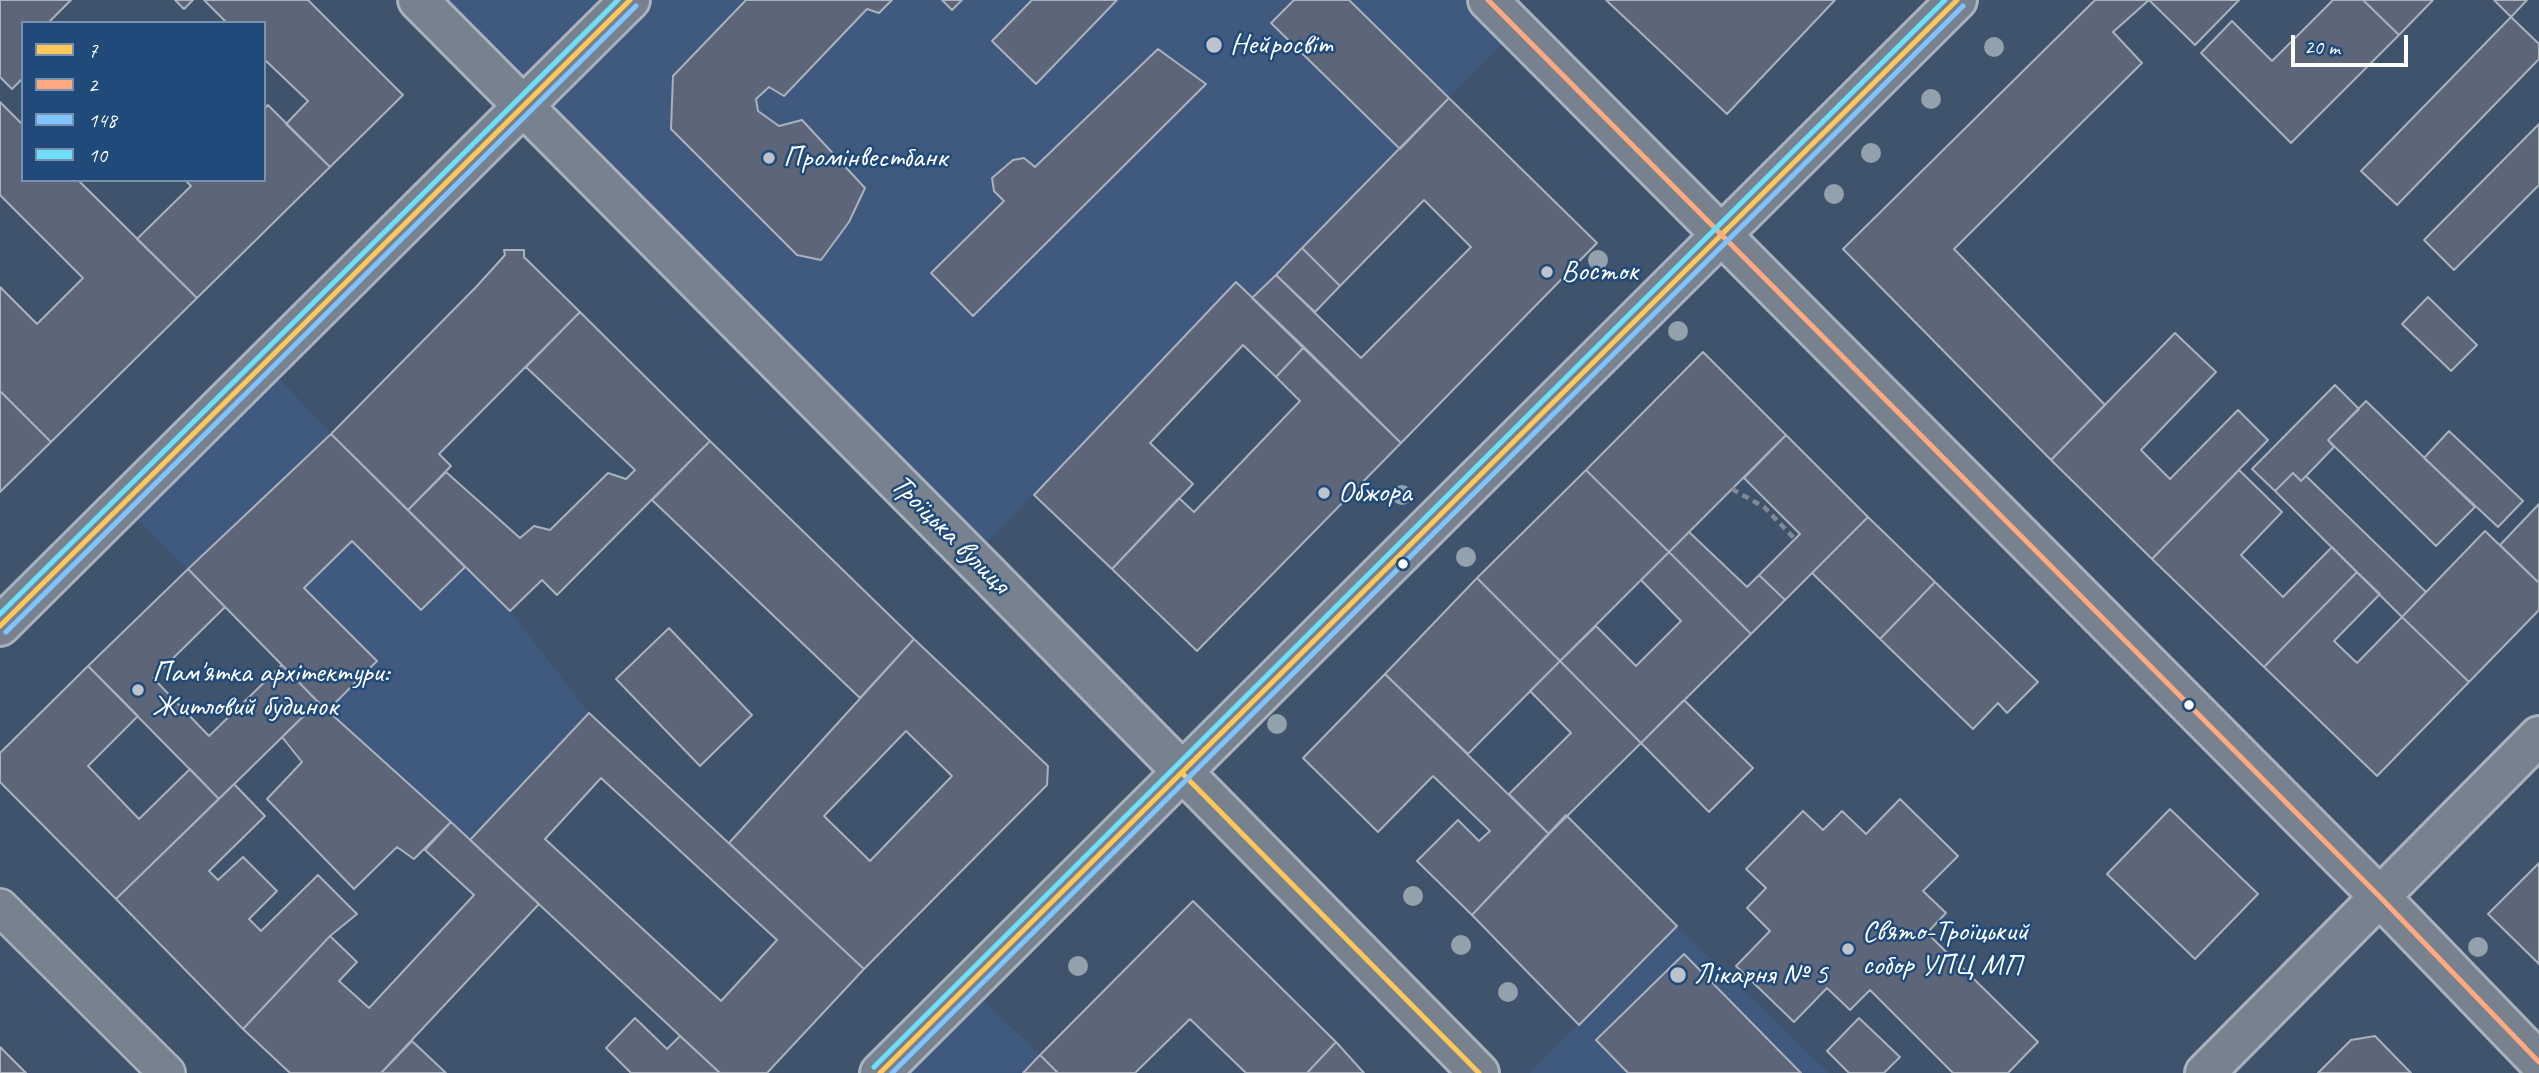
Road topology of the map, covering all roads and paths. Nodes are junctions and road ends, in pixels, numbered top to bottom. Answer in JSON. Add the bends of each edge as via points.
{"nodes":[{"id":1,"x":418,"y":0,"type":"edge"},
{"id":2,"x":630,"y":0,"type":"edge"},
{"id":3,"x":1488,"y":0,"type":"edge"},
{"id":4,"x":1957,"y":0,"type":"edge"},
{"id":5,"x":524,"y":105,"type":"junction"},
{"id":6,"x":1721,"y":235,"type":"junction"},
{"id":7,"x":1732,"y":489,"type":"dead end"},
{"id":8,"x":1795,"y":539,"type":"dead end"},
{"id":9,"x":0,"y":626,"type":"edge"},
{"id":10,"x":2539,"y":736,"type":"edge"},
{"id":11,"x":1182,"y":773,"type":"junction"},
{"id":12,"x":2380,"y":897,"type":"junction"},
{"id":13,"x":0,"y":907,"type":"edge"},
{"id":14,"x":2539,"y":1062,"type":"edge"},
{"id":15,"x":167,"y":1073,"type":"edge"},
{"id":16,"x":880,"y":1073,"type":"edge"},
{"id":17,"x":1479,"y":1073,"type":"edge"},
{"id":18,"x":2205,"y":1073,"type":"edge"}],
"edges":[{"from":1,"to":5,"type":"main road","name":"Троїцька вулиця"},
{"from":2,"to":5,"type":"main road"},
{"from":3,"to":6,"type":"main road"},
{"from":4,"to":6,"type":"main road"},
{"from":5,"to":9,"type":"main road"},
{"from":5,"to":11,"type":"main road","name":"Троїцька вулиця"},
{"from":6,"to":11,"type":"main road"},
{"from":6,"to":12,"type":"main road"},
{"from":7,"to":8,"type":"path","via":[[1764,507]]},
{"from":10,"to":12,"type":"main road"},
{"from":11,"to":16,"type":"main road"},
{"from":11,"to":17,"type":"main road","name":"Троїцька вулиця"},
{"from":12,"to":14,"type":"main road"},
{"from":12,"to":18,"type":"main road"},
{"from":13,"to":15,"type":"street"}]}
